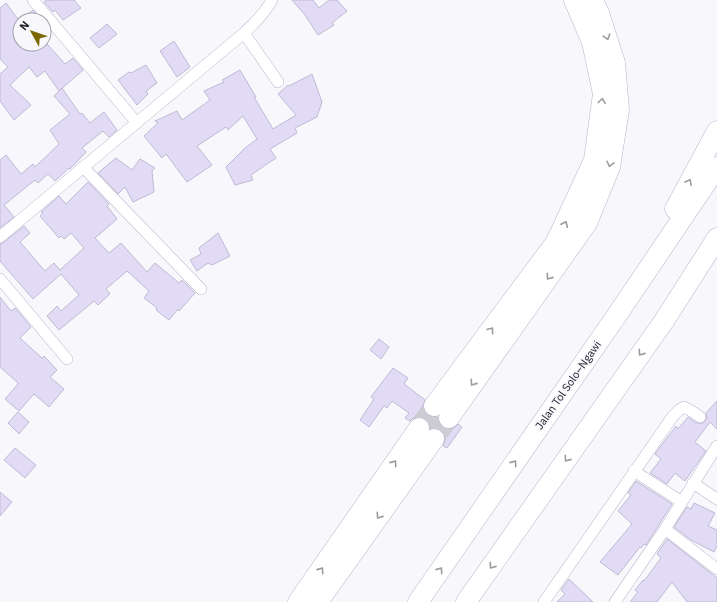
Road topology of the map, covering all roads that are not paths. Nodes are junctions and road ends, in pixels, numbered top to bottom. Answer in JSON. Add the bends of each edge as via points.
{"nodes":[{"id":1,"x":33,"y":0,"type":"edge"},
{"id":2,"x":271,"y":0,"type":"edge"},
{"id":3,"x":574,"y":0,"type":"edge"},
{"id":4,"x":593,"y":0,"type":"edge"},
{"id":5,"x":244,"y":33,"type":"junction"},
{"id":6,"x":278,"y":82,"type":"dead end"},
{"id":7,"x":137,"y":123,"type":"junction"},
{"id":8,"x":717,"y":131,"type":"edge"},
{"id":9,"x":717,"y":167,"type":"edge"},
{"id":10,"x":83,"y":168,"type":"junction"},
{"id":11,"x":0,"y":237,"type":"edge"},
{"id":12,"x":717,"y":238,"type":"edge"},
{"id":13,"x":717,"y":262,"type":"edge"},
{"id":14,"x":0,"y":279,"type":"edge"},
{"id":15,"x":201,"y":289,"type":"dead end"},
{"id":16,"x":617,"y":315,"type":"junction"},
{"id":17,"x":664,"y":321,"type":"junction"},
{"id":18,"x":67,"y":359,"type":"dead end"},
{"id":19,"x":700,"y":418,"type":"dead end"},
{"id":20,"x":717,"y":446,"type":"edge"},
{"id":21,"x":634,"y":471,"type":"junction"},
{"id":22,"x":693,"y":483,"type":"junction"},
{"id":23,"x":717,"y":499,"type":"edge"},
{"id":24,"x":682,"y":502,"type":"junction"},
{"id":25,"x":665,"y":529,"type":"junction"},
{"id":26,"x":717,"y":569,"type":"edge"},
{"id":27,"x":298,"y":602,"type":"edge"},
{"id":28,"x":318,"y":602,"type":"edge"},
{"id":29,"x":418,"y":602,"type":"edge"},
{"id":30,"x":466,"y":602,"type":"edge"},
{"id":31,"x":544,"y":602,"type":"edge"},
{"id":32,"x":615,"y":602,"type":"edge"}],
"edges":[{"from":1,"to":7,"type":"street"},
{"from":2,"to":5,"type":"street","via":[[265,12]]},
{"from":4,"to":3,"type":"highway","one_way":true,"via":[[602,20],[616,70],[619,110],[610,167],[587,224],[442,412],[556,242],[594,160],[603,94],[592,42]]},
{"from":5,"to":6,"type":"street"},
{"from":5,"to":7,"type":"street"},
{"from":7,"to":10,"type":"street"},
{"from":16,"to":8,"type":"highway","one_way":true},
{"from":9,"to":16,"type":"highway","name":"Jalan Tol Solo–Ngawi"},
{"from":10,"to":11,"type":"street"},
{"from":10,"to":15,"type":"street"},
{"from":12,"to":17,"type":"highway"},
{"from":13,"to":17,"type":"highway"},
{"from":14,"to":18,"type":"street"},
{"from":29,"to":16,"type":"highway","name":"Jalan Tol Solo–Ngawi","one_way":true},
{"from":17,"to":30,"type":"highway","one_way":true},
{"from":19,"to":21,"type":"street","via":[[684,407],[679,410]]},
{"from":20,"to":22,"type":"street"},
{"from":21,"to":24,"type":"street"},
{"from":21,"to":31,"type":"street"},
{"from":22,"to":23,"type":"street"},
{"from":22,"to":24,"type":"street"},
{"from":24,"to":25,"type":"street"},
{"from":25,"to":26,"type":"street"},
{"from":25,"to":32,"type":"street"},
{"from":27,"to":28,"type":"highway","one_way":true,"via":[[426,434]]}]}
